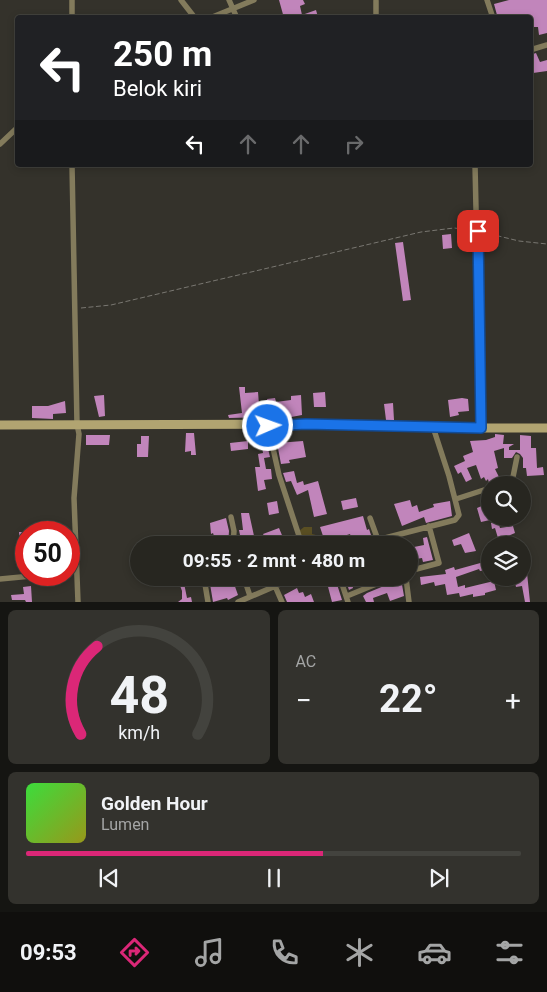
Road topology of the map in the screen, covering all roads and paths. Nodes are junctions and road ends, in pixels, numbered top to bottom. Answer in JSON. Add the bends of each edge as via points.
{"nodes":[{"id":1,"x":72,"y":0,"type":"edge"},
{"id":2,"x":181,"y":0,"type":"edge"},
{"id":3,"x":229,"y":0,"type":"edge"},
{"id":4,"x":254,"y":0,"type":"edge"},
{"id":5,"x":487,"y":0,"type":"edge"},
{"id":6,"x":376,"y":1,"type":"edge"},
{"id":7,"x":233,"y":8,"type":"junction"},
{"id":8,"x":72,"y":15,"type":"edge"},
{"id":9,"x":193,"y":15,"type":"edge"},
{"id":10,"x":217,"y":15,"type":"edge"},
{"id":11,"x":236,"y":15,"type":"edge"},
{"id":12,"x":376,"y":15,"type":"edge"},
{"id":13,"x":492,"y":15,"type":"edge"},
{"id":14,"x":547,"y":45,"type":"edge"},
{"id":15,"x":533,"y":49,"type":"edge"},
{"id":16,"x":15,"y":130,"type":"edge"},
{"id":17,"x":0,"y":142,"type":"edge"},
{"id":18,"x":72,"y":167,"type":"edge"},
{"id":19,"x":475,"y":167,"type":"edge"},
{"id":20,"x":478,"y":231,"type":"junction"},
{"id":21,"x":547,"y":244,"type":"edge"},
{"id":22,"x":74,"y":309,"type":"junction"},
{"id":23,"x":77,"y":424,"type":"junction"},
{"id":24,"x":0,"y":425,"type":"edge"},
{"id":25,"x":268,"y":426,"type":"junction"},
{"id":26,"x":433,"y":428,"type":"junction"},
{"id":27,"x":481,"y":428,"type":"junction"},
{"id":28,"x":547,"y":428,"type":"edge"},
{"id":29,"x":517,"y":457,"type":"dead end"},
{"id":30,"x":513,"y":476,"type":"edge"},
{"id":31,"x":481,"y":491,"type":"edge"},
{"id":32,"x":456,"y":498,"type":"junction"},
{"id":33,"x":231,"y":517,"type":"dead end"},
{"id":34,"x":370,"y":518,"type":"dead end"},
{"id":35,"x":74,"y":521,"type":"edge"},
{"id":36,"x":429,"y":526,"type":"junction"},
{"id":37,"x":234,"y":536,"type":"edge"},
{"id":38,"x":299,"y":536,"type":"edge"},
{"id":39,"x":377,"y":536,"type":"edge"},
{"id":40,"x":393,"y":536,"type":"edge"},
{"id":41,"x":418,"y":569,"type":"edge"},
{"id":42,"x":15,"y":578,"type":"edge"},
{"id":43,"x":0,"y":579,"type":"edge"},
{"id":44,"x":77,"y":586,"type":"edge"},
{"id":45,"x":205,"y":586,"type":"edge"},
{"id":46,"x":247,"y":586,"type":"edge"},
{"id":47,"x":275,"y":586,"type":"joint"},
{"id":48,"x":343,"y":586,"type":"edge"},
{"id":49,"x":374,"y":586,"type":"edge"},
{"id":50,"x":407,"y":586,"type":"edge"},
{"id":51,"x":250,"y":596,"type":"junction"},
{"id":52,"x":347,"y":599,"type":"edge"},
{"id":53,"x":78,"y":602,"type":"edge"},
{"id":54,"x":208,"y":602,"type":"edge"},
{"id":55,"x":238,"y":602,"type":"edge"},
{"id":56,"x":282,"y":602,"type":"edge"},
{"id":57,"x":409,"y":602,"type":"edge"}],
"edges":[{"from":1,"to":8,"type":"street"},
{"from":2,"to":9,"type":"street"},
{"from":3,"to":7,"type":"street"},
{"from":4,"to":7,"type":"street"},
{"from":5,"to":13,"type":"street"},
{"from":6,"to":12,"type":"street"},
{"from":7,"to":10,"type":"street"},
{"from":7,"to":11,"type":"street"},
{"from":14,"to":15,"type":"street"},
{"from":16,"to":17,"type":"street"},
{"from":18,"to":22,"type":"street"},
{"from":19,"to":20,"type":"street"},
{"from":20,"to":21,"type":"path"},
{"from":20,"to":22,"type":"path","via":[[454,228],[421,232],[111,304]]},
{"from":20,"to":27,"type":"street"},
{"from":22,"to":23,"type":"street"},
{"from":23,"to":24,"type":"main road"},
{"from":23,"to":25,"type":"main road"},
{"from":23,"to":35,"type":"street"},
{"from":25,"to":26,"type":"main road"},
{"from":25,"to":38,"type":"street"},
{"from":26,"to":27,"type":"main road"},
{"from":26,"to":32,"type":"street"},
{"from":27,"to":28,"type":"main road"},
{"from":29,"to":30,"type":"street"},
{"from":31,"to":32,"type":"street"},
{"from":32,"to":36,"type":"street","via":[[460,511],[458,518]]},
{"from":33,"to":37,"type":"street"},
{"from":34,"to":39,"type":"street"},
{"from":36,"to":40,"type":"street"},
{"from":36,"to":41,"type":"street","via":[[439,563]]},
{"from":42,"to":43,"type":"street"},
{"from":44,"to":53,"type":"street"},
{"from":45,"to":54,"type":"street"},
{"from":46,"to":51,"type":"street"},
{"from":47,"to":51,"type":"street"},
{"from":47,"to":56,"type":"street"},
{"from":48,"to":52,"type":"street"},
{"from":49,"to":52,"type":"street"},
{"from":50,"to":57,"type":"street"},
{"from":51,"to":55,"type":"street"}]}
